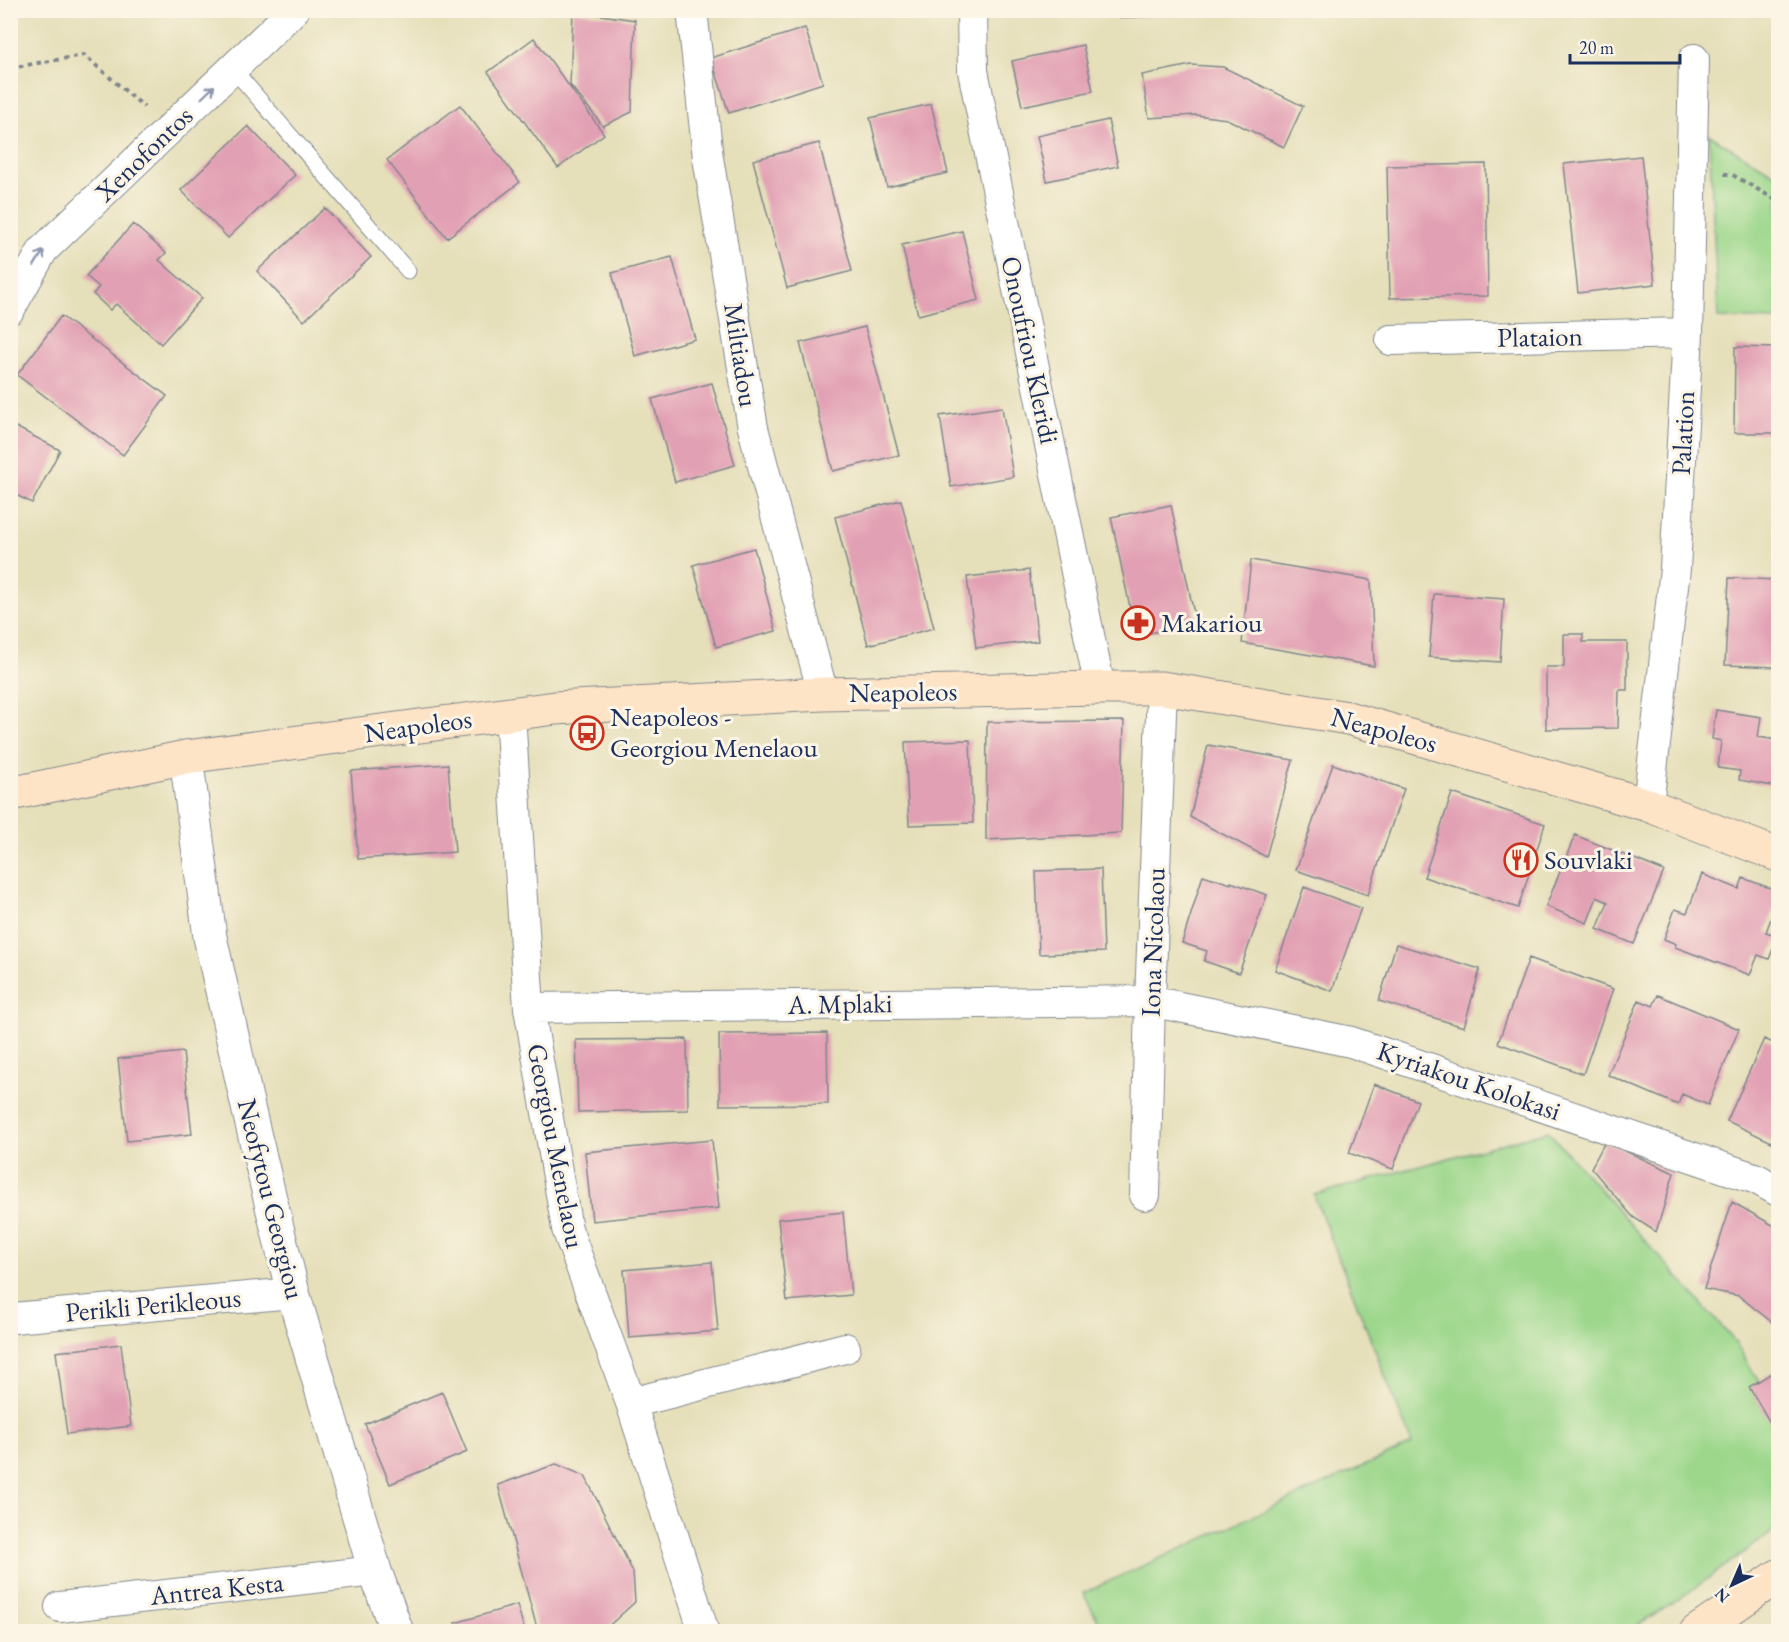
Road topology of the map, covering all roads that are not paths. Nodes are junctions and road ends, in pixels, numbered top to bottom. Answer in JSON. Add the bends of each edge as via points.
{"nodes":[{"id":1,"x":294,"y":10,"type":"edge"},
{"id":2,"x":692,"y":10,"type":"edge"},
{"id":3,"x":972,"y":10,"type":"edge"},
{"id":4,"x":1695,"y":59,"type":"dead end"},
{"id":5,"x":233,"y":69,"type":"junction"},
{"id":6,"x":408,"y":271,"type":"dead end"},
{"id":7,"x":10,"y":309,"type":"edge"},
{"id":8,"x":1688,"y":333,"type":"junction"},
{"id":9,"x":1391,"y":340,"type":"dead end"},
{"id":10,"x":1100,"y":688,"type":"junction"},
{"id":11,"x":1162,"y":688,"type":"junction"},
{"id":12,"x":823,"y":694,"type":"junction"},
{"id":13,"x":510,"y":714,"type":"junction"},
{"id":14,"x":186,"y":757,"type":"junction"},
{"id":15,"x":10,"y":794,"type":"edge"},
{"id":16,"x":1648,"y":805,"type":"junction"},
{"id":17,"x":1779,"y":855,"type":"edge"},
{"id":18,"x":1150,"y":1001,"type":"junction"},
{"id":19,"x":529,"y":1008,"type":"junction"},
{"id":20,"x":1779,"y":1191,"type":"edge"},
{"id":21,"x":1145,"y":1195,"type":"dead end"},
{"id":22,"x":293,"y":1293,"type":"junction"},
{"id":23,"x":13,"y":1318,"type":"dead end"},
{"id":24,"x":845,"y":1348,"type":"dead end"},
{"id":25,"x":631,"y":1403,"type":"junction"},
{"id":26,"x":375,"y":1571,"type":"junction"},
{"id":27,"x":1779,"y":1576,"type":"edge"},
{"id":28,"x":60,"y":1607,"type":"dead end"},
{"id":29,"x":397,"y":1632,"type":"edge"},
{"id":30,"x":704,"y":1632,"type":"edge"},
{"id":31,"x":1696,"y":1632,"type":"edge"}],
"edges":[{"from":1,"to":5,"type":"street","name":"Xenofontos"},
{"from":2,"to":12,"type":"street","name":"Miltiadou","via":[[708,158],[753,428]]},
{"from":3,"to":10,"type":"street","name":"Onoufriou Kleridi","via":[[973,71]]},
{"from":4,"to":8,"type":"street","name":"Palation"},
{"from":5,"to":6,"type":"lane"},
{"from":7,"to":5,"type":"street","name":"Xenofontos","one_way":true,"via":[[43,250]]},
{"from":8,"to":9,"type":"street","name":"Plataion"},
{"from":8,"to":16,"type":"street","name":"Palation","via":[[1675,569]]},
{"from":10,"to":11,"type":"main road","name":"Neapoleos"},
{"from":10,"to":12,"type":"main road","name":"Neapoleos"},
{"from":11,"to":16,"type":"main road","name":"Neapoleos","via":[[1348,718]]},
{"from":11,"to":18,"type":"street","name":"Iona Nicolaou"},
{"from":12,"to":13,"type":"main road","name":"Neapoleos","via":[[555,708]]},
{"from":13,"to":14,"type":"main road","name":"Neapoleos"},
{"from":13,"to":19,"type":"street","name":"Georgiou Menelaou"},
{"from":14,"to":15,"type":"main road","name":"Neapoleos"},
{"from":14,"to":22,"type":"street","name":"Neofytou Georgiou","via":[[210,937]]},
{"from":16,"to":17,"type":"main road","name":"Neapoleos"},
{"from":18,"to":19,"type":"street","name":"A. Mplaki"},
{"from":18,"to":20,"type":"street","name":"Kyriakou Kolokasi","via":[[1351,1042],[1757,1179]]},
{"from":18,"to":21,"type":"street","name":"Iona Nicolaou"},
{"from":19,"to":25,"type":"street","name":"Georgiou Menelaou","via":[[567,1229]]},
{"from":22,"to":23,"type":"street","name":"Perikli Perikleous"},
{"from":22,"to":26,"type":"street","name":"Neofytou Georgiou"},
{"from":24,"to":25,"type":"street"},
{"from":25,"to":30,"type":"street","name":"Georgiou Menelaou"},
{"from":26,"to":28,"type":"street","name":"Antrea Kesta"},
{"from":26,"to":29,"type":"street","name":"Neofytou Georgiou"},
{"from":27,"to":31,"type":"main road"}]}
